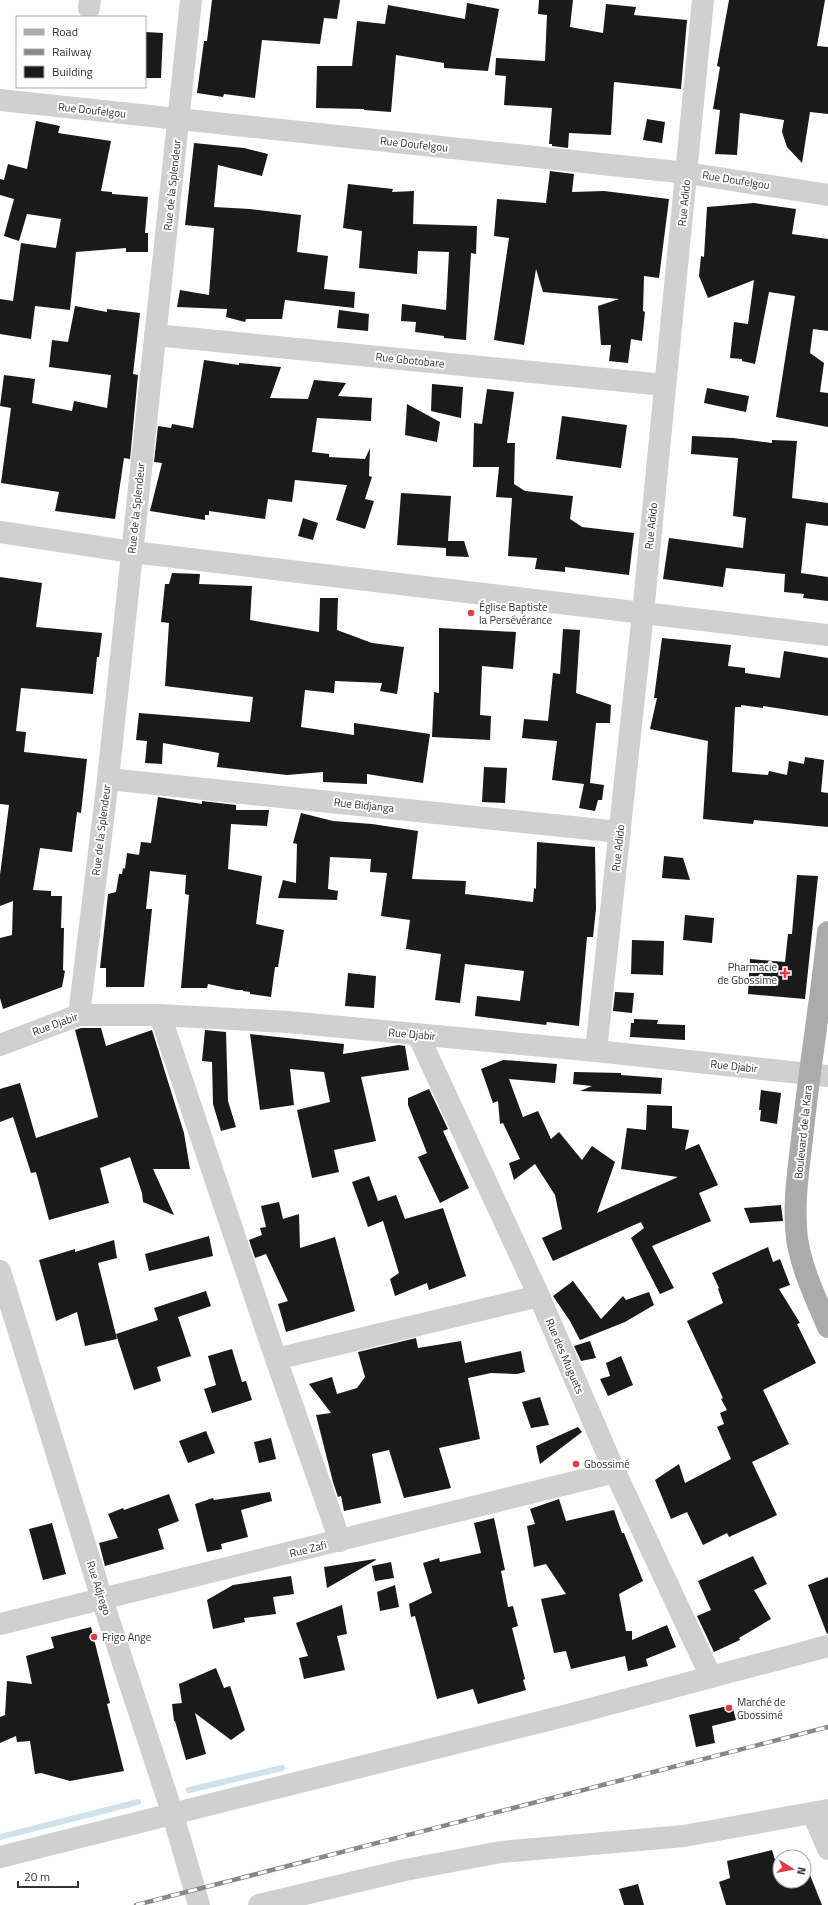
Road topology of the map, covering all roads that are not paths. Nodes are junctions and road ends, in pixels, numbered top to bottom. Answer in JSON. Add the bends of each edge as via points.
{"nodes":[{"id":1,"x":191,"y":0,"type":"edge"},
{"id":2,"x":703,"y":0,"type":"edge"},
{"id":3,"x":0,"y":100,"type":"edge"},
{"id":4,"x":179,"y":119,"type":"junction"},
{"id":5,"x":687,"y":173,"type":"junction"},
{"id":6,"x":828,"y":195,"type":"edge"},
{"id":7,"x":155,"y":335,"type":"junction"},
{"id":8,"x":665,"y":385,"type":"junction"},
{"id":9,"x":0,"y":532,"type":"edge"},
{"id":10,"x":132,"y":552,"type":"junction"},
{"id":11,"x":643,"y":613,"type":"junction"},
{"id":12,"x":828,"y":634,"type":"edge"},
{"id":13,"x":108,"y":779,"type":"junction"},
{"id":14,"x":620,"y":832,"type":"junction"},
{"id":15,"x":828,"y":932,"type":"edge"},
{"id":16,"x":824,"y":991,"type":"edge"},
{"id":17,"x":79,"y":1015,"type":"junction"},
{"id":18,"x":160,"y":1015,"type":"junction"},
{"id":19,"x":418,"y":1035,"type":"junction"},
{"id":20,"x":0,"y":1044,"type":"edge"},
{"id":21,"x":596,"y":1051,"type":"junction"},
{"id":22,"x":818,"y":1075,"type":"edge"},
{"id":23,"x":0,"y":1272,"type":"edge"},
{"id":24,"x":539,"y":1296,"type":"junction"},
{"id":25,"x":828,"y":1327,"type":"edge"},
{"id":26,"x":276,"y":1359,"type":"junction"},
{"id":27,"x":615,"y":1472,"type":"junction"},
{"id":28,"x":340,"y":1541,"type":"junction"},
{"id":29,"x":102,"y":1599,"type":"junction"},
{"id":30,"x":0,"y":1624,"type":"edge"},
{"id":31,"x":828,"y":1646,"type":"edge"},
{"id":32,"x":711,"y":1677,"type":"junction"},
{"id":33,"x":820,"y":1812,"type":"edge"},
{"id":34,"x":174,"y":1815,"type":"junction"},
{"id":35,"x":828,"y":1848,"type":"edge"},
{"id":36,"x":0,"y":1857,"type":"edge"},
{"id":37,"x":199,"y":1905,"type":"edge"},
{"id":38,"x":259,"y":1905,"type":"edge"}],
"edges":[{"from":1,"to":4,"type":"street","name":"Rue de la Splendeur"},
{"from":2,"to":5,"type":"street","name":"Rue Adido"},
{"from":3,"to":4,"type":"street","name":"Rue Doufelgou"},
{"from":4,"to":5,"type":"street","name":"Rue Doufelgou"},
{"from":4,"to":7,"type":"street","name":"Rue de la Splendeur"},
{"from":5,"to":6,"type":"street","name":"Rue Doufelgou"},
{"from":5,"to":8,"type":"street","name":"Rue Adido"},
{"from":7,"to":8,"type":"street","name":"Rue Gbotobare"},
{"from":7,"to":10,"type":"street","name":"Rue de la Splendeur"},
{"from":8,"to":11,"type":"street","name":"Rue Adido"},
{"from":9,"to":10,"type":"street"},
{"from":10,"to":11,"type":"street"},
{"from":10,"to":13,"type":"street","name":"Rue de la Splendeur"},
{"from":11,"to":12,"type":"street"},
{"from":11,"to":14,"type":"street","name":"Rue Adido"},
{"from":13,"to":14,"type":"street","name":"Rue Bidjanga"},
{"from":13,"to":17,"type":"street","name":"Rue de la Splendeur"},
{"from":14,"to":21,"type":"street","name":"Rue Adido"},
{"from":15,"to":16,"type":"main road","name":"Boulevard de la Kara"},
{"from":16,"to":22,"type":"main road","name":"Boulevard de la Kara"},
{"from":17,"to":18,"type":"street","name":"Rue Djabir"},
{"from":17,"to":20,"type":"street","name":"Rue Djabir"},
{"from":18,"to":19,"type":"street","name":"Rue Djabir","via":[[288,1022]]},
{"from":18,"to":26,"type":"street"},
{"from":19,"to":21,"type":"street","name":"Rue Djabir"},
{"from":19,"to":24,"type":"street","name":"Rue des Muguets"},
{"from":21,"to":22,"type":"street","name":"Rue Djabir"},
{"from":22,"to":25,"type":"main road","name":"Boulevard de la Kara","via":[[796,1195],[795,1218],[803,1263]]},
{"from":23,"to":29,"type":"street","name":"Rue Adjrego"},
{"from":24,"to":26,"type":"street"},
{"from":24,"to":27,"type":"street","name":"Rue des Muguets"},
{"from":26,"to":28,"type":"street"},
{"from":27,"to":28,"type":"street","name":"Rue Zafi"},
{"from":27,"to":32,"type":"street","name":"Rue des Muguets"},
{"from":28,"to":29,"type":"street","name":"Rue Zafi"},
{"from":29,"to":30,"type":"street","name":"Rue Zafi"},
{"from":29,"to":34,"type":"street","name":"Rue Adjrego"},
{"from":31,"to":32,"type":"street"},
{"from":32,"to":34,"type":"street"},
{"from":33,"to":35,"type":"street"},
{"from":33,"to":38,"type":"street","via":[[684,1836],[501,1852],[405,1870]]},
{"from":34,"to":36,"type":"street"},
{"from":34,"to":37,"type":"street","name":"Rue Adjrego"}]}
